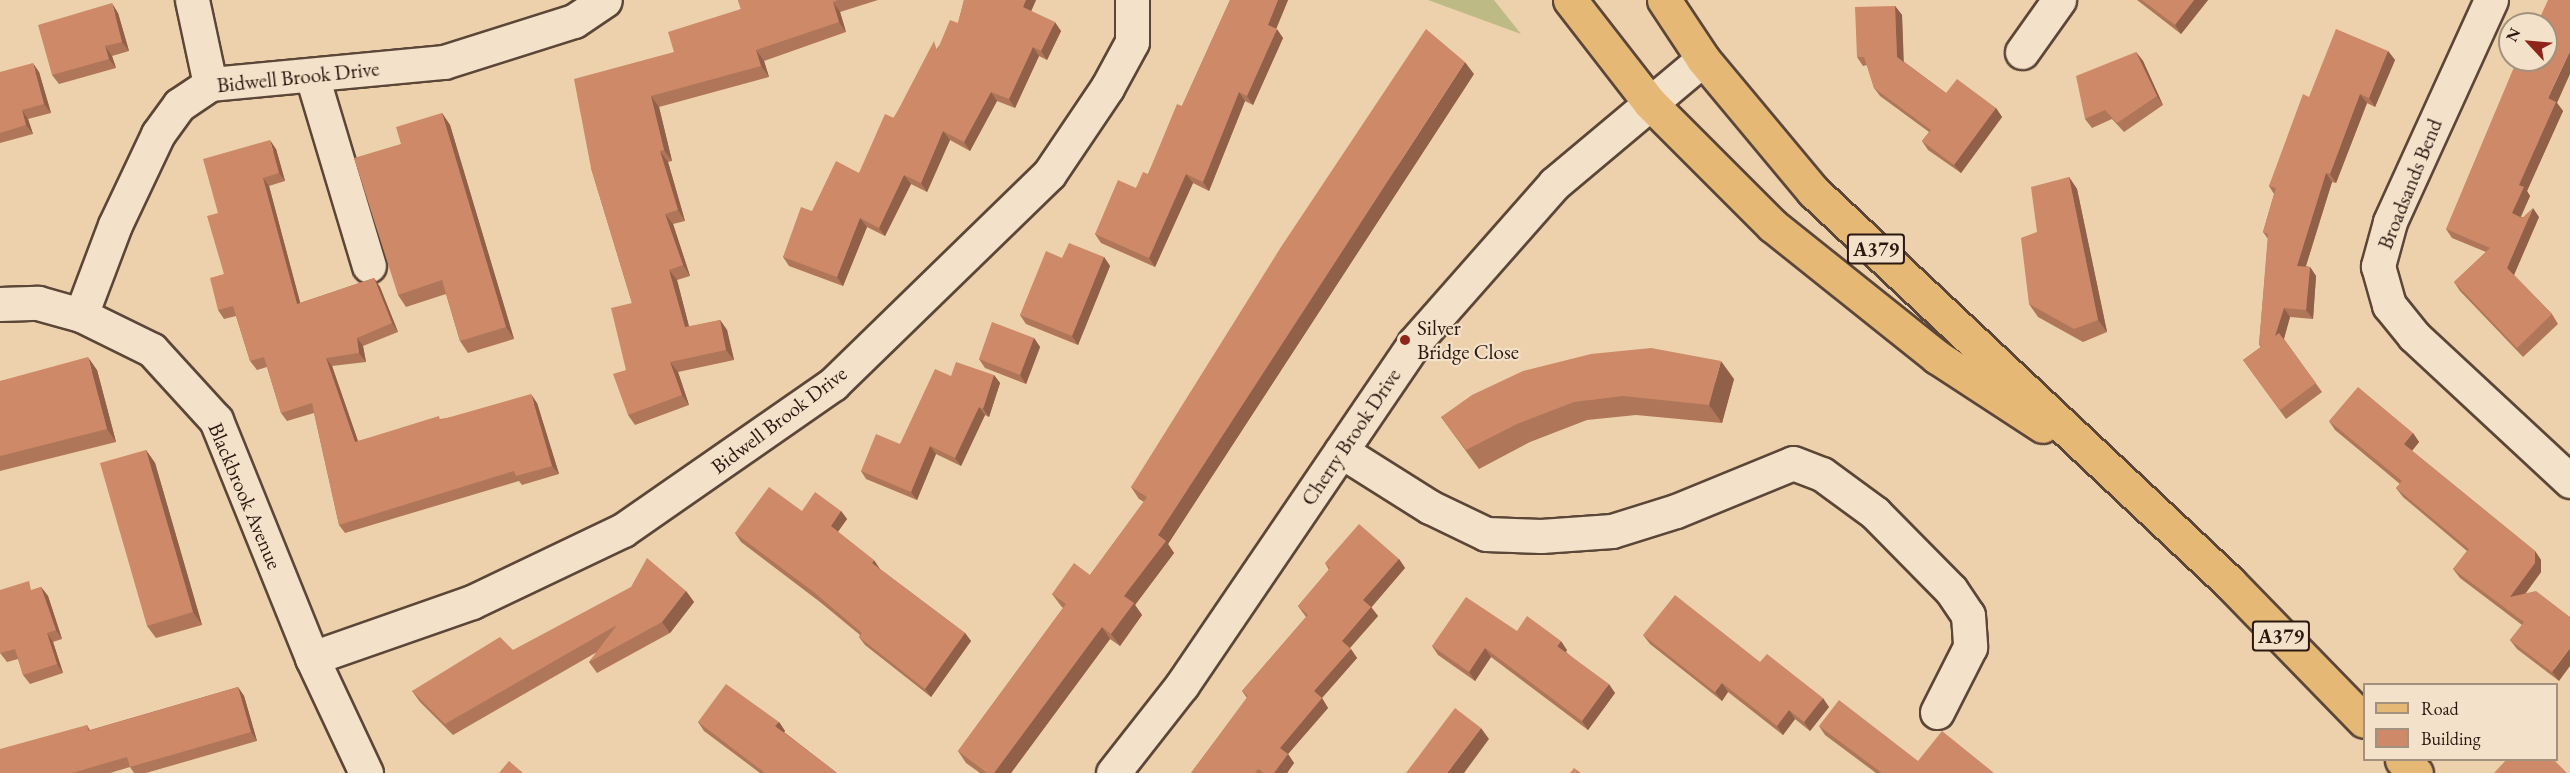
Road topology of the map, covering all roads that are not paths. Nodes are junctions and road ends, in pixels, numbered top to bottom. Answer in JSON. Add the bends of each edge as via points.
{"nodes":[{"id":1,"x":192,"y":0,"type":"edge"},
{"id":2,"x":605,"y":0,"type":"edge"},
{"id":3,"x":1132,"y":0,"type":"edge"},
{"id":4,"x":1570,"y":0,"type":"edge"},
{"id":5,"x":1664,"y":0,"type":"edge"},
{"id":6,"x":2059,"y":0,"type":"edge"},
{"id":7,"x":2491,"y":0,"type":"edge"},
{"id":8,"x":2022,"y":52,"type":"dead end"},
{"id":9,"x":1704,"y":59,"type":"junction"},
{"id":10,"x":312,"y":76,"type":"junction"},
{"id":11,"x":210,"y":84,"type":"junction"},
{"id":12,"x":1649,"y":102,"type":"junction"},
{"id":13,"x":369,"y":266,"type":"dead end"},
{"id":14,"x":0,"y":304,"type":"edge"},
{"id":15,"x":81,"y":315,"type":"junction"},
{"id":16,"x":1341,"y":451,"type":"junction"},
{"id":17,"x":2115,"y":473,"type":"junction"},
{"id":18,"x":2570,"y":481,"type":"edge"},
{"id":19,"x":312,"y":658,"type":"junction"},
{"id":20,"x":1937,"y":712,"type":"dead end"},
{"id":21,"x":2363,"y":720,"type":"edge"},
{"id":22,"x":2404,"y":761,"type":"edge"},
{"id":23,"x":366,"y":773,"type":"edge"},
{"id":24,"x":1113,"y":773,"type":"edge"},
{"id":25,"x":2416,"y":773,"type":"edge"}],
"edges":[{"from":1,"to":11,"type":"street"},
{"from":2,"to":10,"type":"street","name":"Bidwell Brook Drive","via":[[574,21],[444,62]]},
{"from":3,"to":19,"type":"street","name":"Bidwell Brook Drive","via":[[1132,42],[1107,88],[1049,174],[833,384],[623,530],[472,602]]},
{"from":4,"to":12,"type":"main road","number":"A379"},
{"from":5,"to":9,"type":"main road","number":"A379"},
{"from":6,"to":8,"type":"street"},
{"from":7,"to":18,"type":"street","name":"Broadsands Bend","via":[[2390,222],[2378,266],[2389,305],[2414,336]]},
{"from":9,"to":12,"type":"street","name":"Cherry Brook Drive"},
{"from":9,"to":17,"type":"main road","number":"A379","via":[[1814,191]]},
{"from":10,"to":11,"type":"street","name":"Bidwell Brook Drive"},
{"from":10,"to":13,"type":"street"},
{"from":11,"to":15,"type":"street","name":"Bidwell Brook Drive","via":[[179,105],[158,134],[115,225]]},
{"from":12,"to":16,"type":"street","name":"Cherry Brook Drive","via":[[1554,184],[1459,291],[1414,343]]},
{"from":12,"to":17,"type":"main road","number":"A379","via":[[1773,226],[1928,350]]},
{"from":14,"to":15,"type":"street","name":"Blackbrook Avenue","via":[[38,303]]},
{"from":15,"to":19,"type":"street","name":"Blackbrook Avenue","via":[[152,350],[216,420]]},
{"from":16,"to":20,"type":"street","via":[[1430,507],[1486,534],[1541,536],[1612,531],[1676,511],[1793,463],[1822,474],[1875,513],[1951,590],[1968,615],[1970,647]]},
{"from":16,"to":24,"type":"street","name":"Cherry Brook Drive","via":[[1182,685]]},
{"from":17,"to":21,"type":"main road","number":"A379"},
{"from":19,"to":23,"type":"street","name":"Blackbrook Avenue"},
{"from":22,"to":25,"type":"main road"}]}
